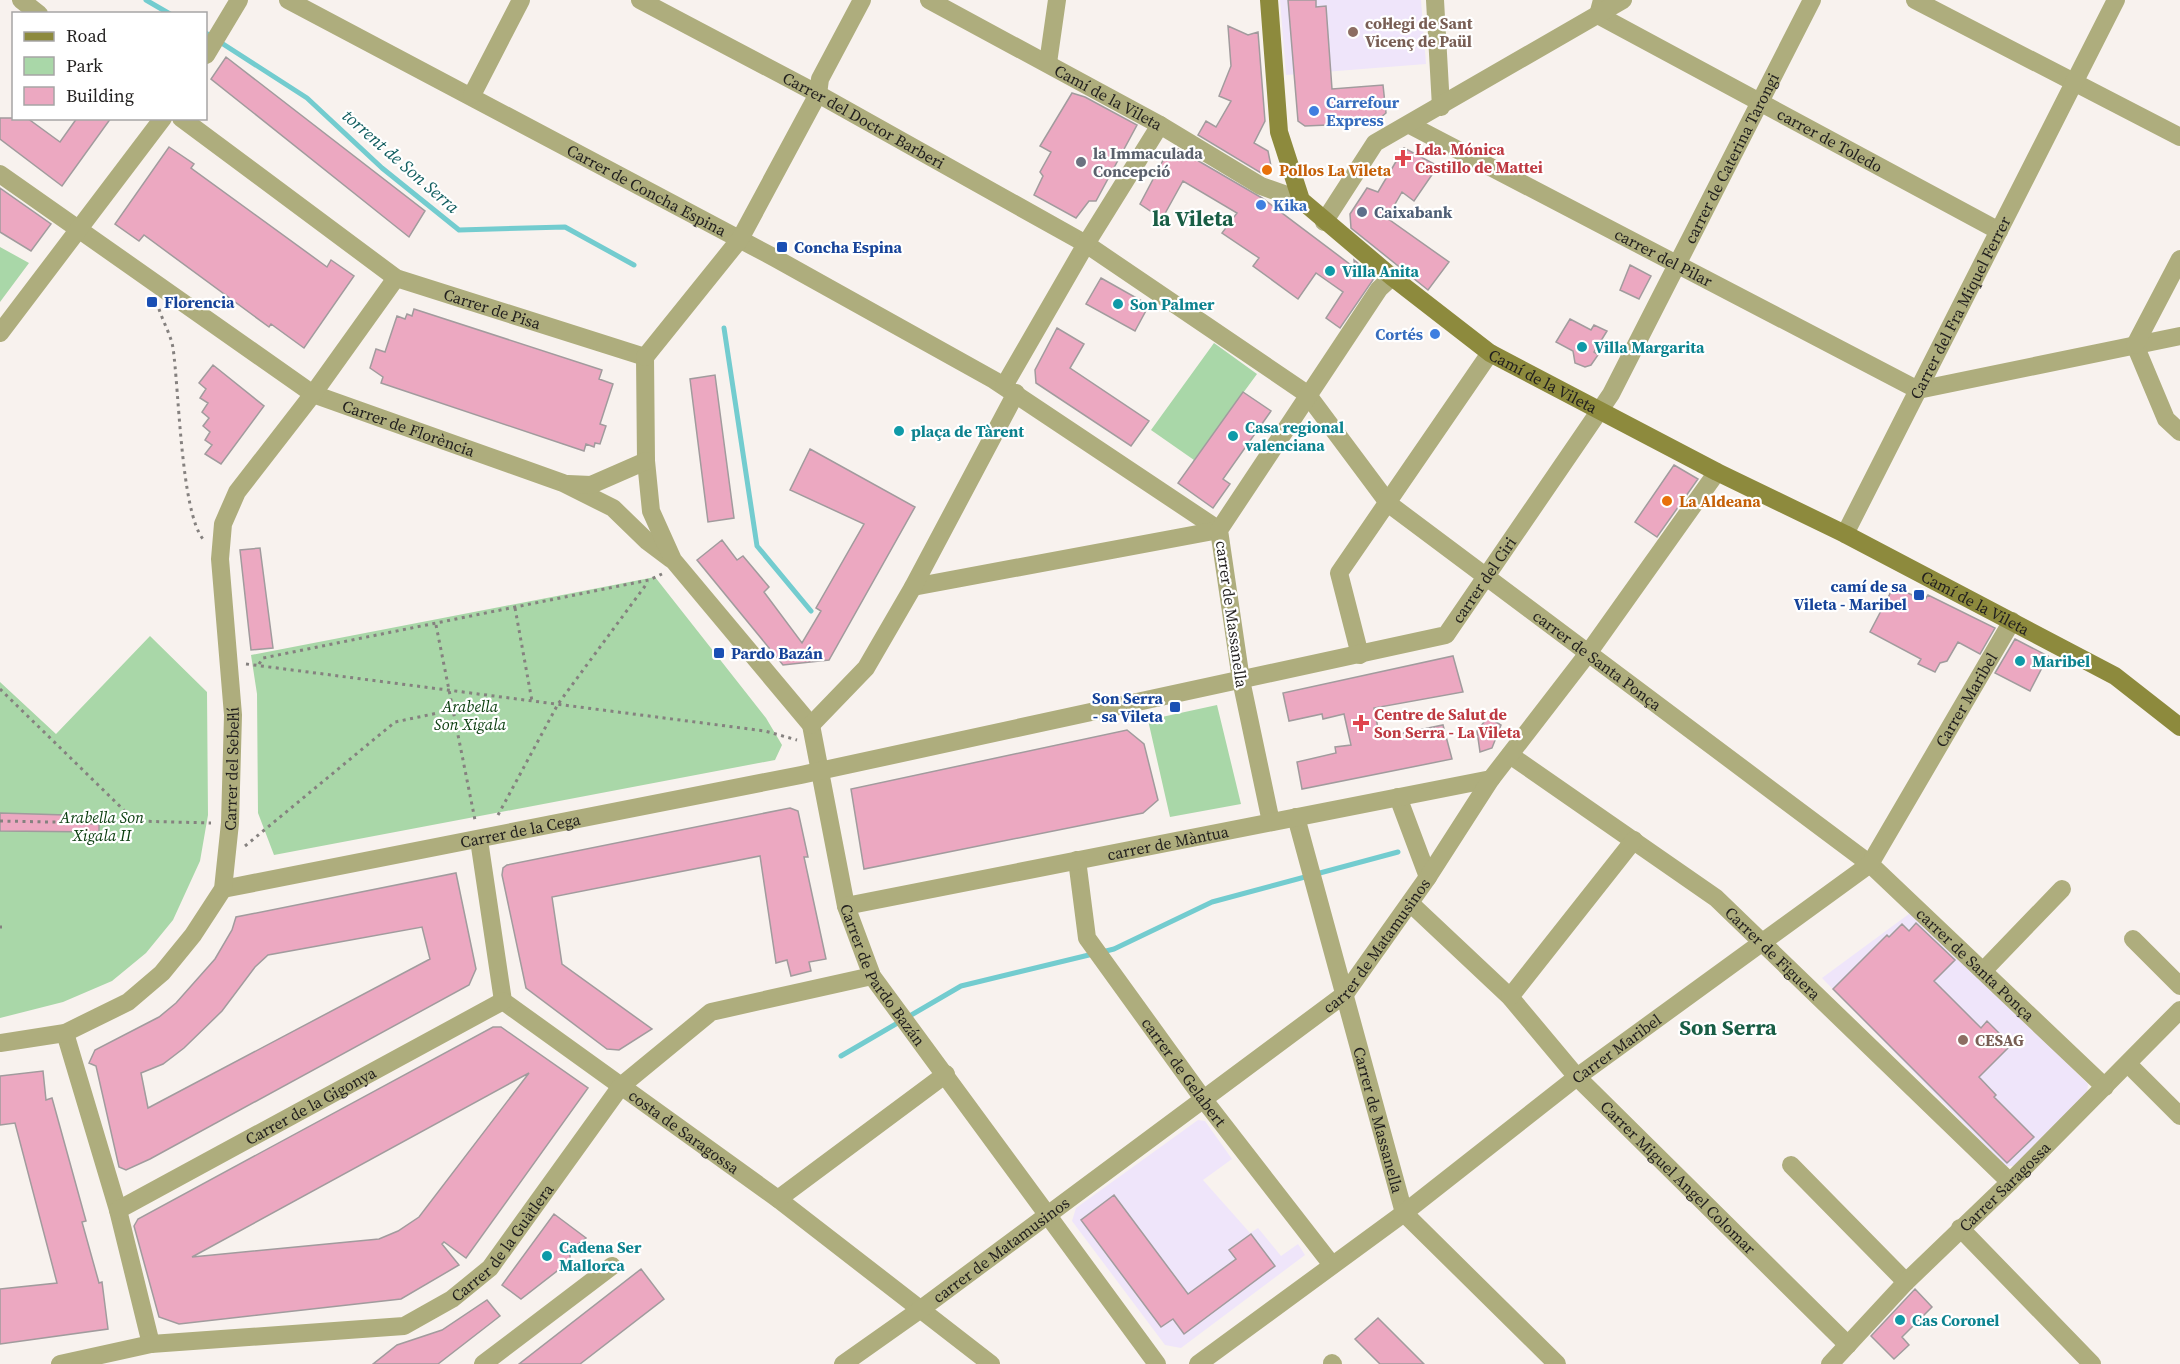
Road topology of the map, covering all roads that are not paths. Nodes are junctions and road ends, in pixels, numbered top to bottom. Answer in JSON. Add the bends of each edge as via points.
{"nodes":[{"id":1,"x":21,"y":0,"type":"edge"},
{"id":2,"x":239,"y":0,"type":"edge"},
{"id":3,"x":288,"y":0,"type":"edge"},
{"id":4,"x":521,"y":0,"type":"edge"},
{"id":5,"x":640,"y":0,"type":"edge"},
{"id":6,"x":862,"y":0,"type":"edge"},
{"id":7,"x":929,"y":0,"type":"edge"},
{"id":8,"x":1057,"y":0,"type":"edge"},
{"id":9,"x":1269,"y":0,"type":"edge"},
{"id":10,"x":1435,"y":0,"type":"edge"},
{"id":11,"x":1623,"y":0,"type":"edge"},
{"id":12,"x":1812,"y":0,"type":"edge"},
{"id":13,"x":1915,"y":0,"type":"edge"},
{"id":14,"x":2116,"y":0,"type":"edge"},
{"id":15,"x":1935,"y":4,"type":"edge"},
{"id":16,"x":1600,"y":8,"type":"edge"},
{"id":17,"x":36,"y":12,"type":"edge"},
{"id":18,"x":213,"y":42,"type":"edge"},
{"id":19,"x":1048,"y":63,"type":"junction"},
{"id":20,"x":2075,"y":81,"type":"junction"},
{"id":21,"x":818,"y":94,"type":"junction"},
{"id":22,"x":472,"y":95,"type":"junction"},
{"id":23,"x":1760,"y":104,"type":"junction"},
{"id":24,"x":1442,"y":107,"type":"junction"},
{"id":25,"x":161,"y":120,"type":"edge"},
{"id":26,"x":184,"y":120,"type":"edge"},
{"id":27,"x":1160,"y":124,"type":"junction"},
{"id":28,"x":1410,"y":125,"type":"junction"},
{"id":29,"x":2180,"y":137,"type":"edge"},
{"id":30,"x":0,"y":174,"type":"edge"},
{"id":31,"x":1301,"y":200,"type":"junction"},
{"id":32,"x":1324,"y":222,"type":"junction"},
{"id":33,"x":77,"y":229,"type":"junction"},
{"id":34,"x":1999,"y":231,"type":"junction"},
{"id":35,"x":740,"y":239,"type":"junction"},
{"id":36,"x":1086,"y":244,"type":"junction"},
{"id":37,"x":2180,"y":259,"type":"edge"},
{"id":38,"x":1676,"y":264,"type":"junction"},
{"id":39,"x":1392,"y":276,"type":"junction"},
{"id":40,"x":396,"y":278,"type":"junction"},
{"id":41,"x":0,"y":333,"type":"edge"},
{"id":42,"x":2180,"y":336,"type":"edge"},
{"id":43,"x":2135,"y":345,"type":"junction"},
{"id":44,"x":1490,"y":353,"type":"junction"},
{"id":45,"x":645,"y":357,"type":"junction"},
{"id":46,"x":1010,"y":390,"type":"junction"},
{"id":47,"x":1918,"y":390,"type":"junction"},
{"id":48,"x":313,"y":394,"type":"junction"},
{"id":49,"x":1307,"y":394,"type":"junction"},
{"id":50,"x":1600,"y":411,"type":"junction"},
{"id":51,"x":2180,"y":432,"type":"edge"},
{"id":52,"x":646,"y":461,"type":"junction"},
{"id":53,"x":1717,"y":472,"type":"junction"},
{"id":54,"x":563,"y":483,"type":"junction"},
{"id":55,"x":1389,"y":504,"type":"junction"},
{"id":56,"x":1219,"y":530,"type":"junction"},
{"id":57,"x":1845,"y":534,"type":"junction"},
{"id":58,"x":676,"y":563,"type":"junction"},
{"id":59,"x":1486,"y":575,"type":"junction"},
{"id":60,"x":913,"y":587,"type":"junction"},
{"id":61,"x":2012,"y":621,"type":"junction"},
{"id":62,"x":1589,"y":652,"type":"junction"},
{"id":63,"x":1360,"y":655,"type":"junction"},
{"id":64,"x":1240,"y":680,"type":"junction"},
{"id":65,"x":811,"y":724,"type":"junction"},
{"id":66,"x":2180,"y":727,"type":"edge"},
{"id":67,"x":1510,"y":755,"type":"junction"},
{"id":68,"x":818,"y":770,"type":"junction"},
{"id":69,"x":1491,"y":779,"type":"junction"},
{"id":70,"x":1398,"y":797,"type":"junction"},
{"id":71,"x":1296,"y":817,"type":"junction"},
{"id":72,"x":1272,"y":822,"type":"junction"},
{"id":73,"x":479,"y":840,"type":"junction"},
{"id":74,"x":1634,"y":840,"type":"junction"},
{"id":75,"x":1077,"y":860,"type":"junction"},
{"id":76,"x":1870,"y":864,"type":"junction"},
{"id":77,"x":1428,"y":877,"type":"junction"},
{"id":78,"x":223,"y":889,"type":"junction"},
{"id":79,"x":2062,"y":889,"type":"dead end"},
{"id":80,"x":1410,"y":903,"type":"junction"},
{"id":81,"x":846,"y":906,"type":"junction"},
{"id":82,"x":2133,"y":939,"type":"dead end"},
{"id":83,"x":1763,"y":941,"type":"junction"},
{"id":84,"x":1983,"y":971,"type":"junction"},
{"id":85,"x":872,"y":976,"type":"junction"},
{"id":86,"x":2180,"y":986,"type":"edge"},
{"id":87,"x":1345,"y":994,"type":"junction"},
{"id":88,"x":1510,"y":997,"type":"junction"},
{"id":89,"x":503,"y":1001,"type":"junction"},
{"id":90,"x":2180,"y":1010,"type":"edge"},
{"id":91,"x":65,"y":1033,"type":"junction"},
{"id":92,"x":0,"y":1043,"type":"edge"},
{"id":93,"x":2128,"y":1064,"type":"junction"},
{"id":94,"x":946,"y":1074,"type":"junction"},
{"id":95,"x":1577,"y":1077,"type":"junction"},
{"id":96,"x":621,"y":1086,"type":"junction"},
{"id":97,"x":2105,"y":1087,"type":"junction"},
{"id":98,"x":1204,"y":1100,"type":"junction"},
{"id":99,"x":2180,"y":1116,"type":"edge"},
{"id":100,"x":1791,"y":1165,"type":"dead end"},
{"id":101,"x":2010,"y":1182,"type":"junction"},
{"id":102,"x":778,"y":1199,"type":"junction"},
{"id":103,"x":118,"y":1210,"type":"junction"},
{"id":104,"x":1404,"y":1213,"type":"junction"},
{"id":105,"x":1046,"y":1214,"type":"junction"},
{"id":106,"x":1960,"y":1228,"type":"junction"},
{"id":107,"x":1332,"y":1265,"type":"junction"},
{"id":108,"x":612,"y":1266,"type":"dead end"},
{"id":109,"x":1906,"y":1282,"type":"junction"},
{"id":110,"x":921,"y":1309,"type":"junction"},
{"id":111,"x":151,"y":1344,"type":"junction"},
{"id":112,"x":1848,"y":1345,"type":"junction"},
{"id":113,"x":60,"y":1364,"type":"edge"},
{"id":114,"x":483,"y":1364,"type":"edge"},
{"id":115,"x":843,"y":1364,"type":"edge"},
{"id":116,"x":991,"y":1364,"type":"edge"},
{"id":117,"x":1157,"y":1364,"type":"edge"},
{"id":118,"x":1198,"y":1364,"type":"edge"},
{"id":119,"x":1557,"y":1364,"type":"edge"},
{"id":120,"x":1830,"y":1364,"type":"edge"},
{"id":121,"x":2092,"y":1364,"type":"edge"}],
"edges":[{"from":1,"to":17,"type":"street"},
{"from":2,"to":18,"type":"street"},
{"from":3,"to":22,"type":"street","name":"Carrer de Concha Espina"},
{"from":4,"to":22,"type":"street"},
{"from":5,"to":21,"type":"street","name":"Carrer del Doctor Barberi"},
{"from":6,"to":21,"type":"street","via":[[820,79]]},
{"from":7,"to":19,"type":"street","name":"Camí de la Vileta"},
{"from":8,"to":19,"type":"street"},
{"from":9,"to":31,"type":"street","via":[[1279,132]]},
{"from":10,"to":24,"type":"street"},
{"from":11,"to":16,"type":"street"},
{"from":12,"to":23,"type":"street","name":"carrer de Caterina Tarongi"},
{"from":13,"to":15,"type":"street"},
{"from":14,"to":20,"type":"street"},
{"from":15,"to":20,"type":"street"},
{"from":16,"to":23,"type":"street","name":"carrer de Toledo"},
{"from":16,"to":24,"type":"street"},
{"from":19,"to":27,"type":"street","name":"Camí de la Vileta"},
{"from":20,"to":29,"type":"street"},
{"from":20,"to":34,"type":"street","name":"Carrer del Fra Miquel Ferrer"},
{"from":21,"to":35,"type":"street"},
{"from":21,"to":36,"type":"street","name":"Carrer del Doctor Barberi"},
{"from":22,"to":35,"type":"street","name":"Carrer de Concha Espina"},
{"from":23,"to":34,"type":"street","name":"carrer de Toledo"},
{"from":23,"to":38,"type":"street","name":"carrer de Caterina Tarongi"},
{"from":24,"to":28,"type":"street"},
{"from":25,"to":33,"type":"street"},
{"from":26,"to":40,"type":"street","name":"Carrer de Pisa"},
{"from":27,"to":31,"type":"street","name":"Camí de la Vileta","via":[[1261,186]]},
{"from":27,"to":36,"type":"street"},
{"from":28,"to":32,"type":"street","via":[[1375,143]]},
{"from":28,"to":38,"type":"street","name":"carrer del Pilar"},
{"from":30,"to":33,"type":"street","name":"Carrer de Florència"},
{"from":31,"to":32,"type":"street","name":"Camí de la Vileta"},
{"from":32,"to":39,"type":"street","name":"Camí de la Vileta"},
{"from":33,"to":41,"type":"street"},
{"from":33,"to":48,"type":"street","name":"Carrer de Florència"},
{"from":34,"to":47,"type":"street","name":"Carrer del Fra Miquel Ferrer"},
{"from":35,"to":45,"type":"street"},
{"from":35,"to":46,"type":"street","name":"Carrer de Concha Espina"},
{"from":36,"to":46,"type":"street"},
{"from":36,"to":49,"type":"street","name":"carrer de Santa Ponça"},
{"from":37,"to":43,"type":"street"},
{"from":38,"to":47,"type":"street","name":"carrer del Pilar"},
{"from":38,"to":50,"type":"street","name":"carrer de Caterina Tarongi"},
{"from":39,"to":44,"type":"street","name":"Camí de la Vileta"},
{"from":39,"to":49,"type":"street","name":"carrer de Massanella"},
{"from":40,"to":45,"type":"street","name":"Carrer de Pisa"},
{"from":40,"to":48,"type":"street","name":"Carrer del Sebel·lí"},
{"from":42,"to":43,"type":"street"},
{"from":43,"to":47,"type":"street"},
{"from":43,"to":51,"type":"street","via":[[2166,419]]},
{"from":44,"to":50,"type":"street","name":"Camí de la Vileta"},
{"from":44,"to":55,"type":"street"},
{"from":45,"to":52,"type":"street"},
{"from":46,"to":56,"type":"street","name":"Carrer de Concha Espina"},
{"from":46,"to":60,"type":"street"},
{"from":47,"to":57,"type":"street","name":"Carrer del Fra Miquel Ferrer"},
{"from":48,"to":54,"type":"street","name":"Carrer de Florència"},
{"from":48,"to":78,"type":"street","name":"Carrer del Sebel·lí","via":[[237,492],[224,524],[220,559],[233,715],[230,823]]},
{"from":49,"to":55,"type":"street","name":"carrer de Santa Ponça"},
{"from":49,"to":56,"type":"street","name":"carrer de Massanella"},
{"from":50,"to":53,"type":"street","name":"Camí de la Vileta"},
{"from":50,"to":59,"type":"street","name":"carrer del Ciri"},
{"from":52,"to":54,"type":"street","via":[[591,485]]},
{"from":52,"to":58,"type":"street","via":[[651,511]]},
{"from":53,"to":57,"type":"street","name":"Camí de la Vileta"},
{"from":53,"to":62,"type":"street","name":"carrer de Matamusinos"},
{"from":54,"to":58,"type":"street","name":"Carrer de Florència","via":[[614,508]]},
{"from":55,"to":59,"type":"street","name":"carrer de Santa Ponça"},
{"from":55,"to":63,"type":"street","via":[[1339,573]]},
{"from":56,"to":60,"type":"street"},
{"from":56,"to":64,"type":"street","name":"carrer de Massanella"},
{"from":57,"to":61,"type":"street","name":"Camí de la Vileta"},
{"from":58,"to":65,"type":"street"},
{"from":59,"to":62,"type":"street","name":"carrer de Santa Ponça"},
{"from":59,"to":63,"type":"street","name":"carrer del Ciri","via":[[1446,635]]},
{"from":60,"to":65,"type":"street","via":[[866,668]]},
{"from":61,"to":66,"type":"street","name":"Camí de la Vileta","via":[[2115,676]]},
{"from":61,"to":76,"type":"street","name":"Carrer Maribel"},
{"from":62,"to":67,"type":"street","name":"carrer de Matamusinos"},
{"from":62,"to":76,"type":"street","name":"carrer de Santa Ponça"},
{"from":63,"to":64,"type":"street","name":"carrer del Ciri"},
{"from":64,"to":68,"type":"street","name":"Carrer de la Cega"},
{"from":64,"to":72,"type":"street","name":"carrer de Massanella"},
{"from":65,"to":68,"type":"street","name":"Carrer de Pardo Bazán"},
{"from":67,"to":69,"type":"street","name":"carrer de Matamusinos"},
{"from":67,"to":74,"type":"street","name":"Carrer de Figuera"},
{"from":68,"to":73,"type":"street","name":"Carrer de la Cega"},
{"from":68,"to":81,"type":"street","name":"Carrer de Pardo Bazán"},
{"from":69,"to":70,"type":"street","name":"carrer de Màntua"},
{"from":69,"to":77,"type":"street","name":"carrer de Matamusinos"},
{"from":70,"to":71,"type":"street","name":"carrer de Màntua"},
{"from":70,"to":77,"type":"street"},
{"from":71,"to":72,"type":"street","name":"carrer de Màntua"},
{"from":71,"to":87,"type":"street","name":"Carrer de Massanella"},
{"from":72,"to":75,"type":"street","name":"carrer de Màntua"},
{"from":73,"to":78,"type":"street","name":"Carrer de la Cega"},
{"from":73,"to":89,"type":"street"},
{"from":74,"to":83,"type":"street","name":"Carrer de Figuera","via":[[1716,898]]},
{"from":74,"to":88,"type":"street"},
{"from":75,"to":81,"type":"street","name":"carrer de Màntua"},
{"from":75,"to":98,"type":"street","name":"carrer de Gelabert","via":[[1087,938]]},
{"from":76,"to":83,"type":"street","name":"Carrer Maribel"},
{"from":76,"to":84,"type":"street","name":"carrer de Santa Ponça"},
{"from":77,"to":80,"type":"street","name":"carrer de Matamusinos"},
{"from":78,"to":91,"type":"street","name":"Carrer del Sebel·lí","via":[[162,973],[128,1002]]},
{"from":79,"to":84,"type":"street"},
{"from":80,"to":87,"type":"street","name":"carrer de Matamusinos"},
{"from":80,"to":88,"type":"street","name":"Carrer Miguel Angel Colomar"},
{"from":81,"to":85,"type":"street","name":"Carrer de Pardo Bazán"},
{"from":82,"to":86,"type":"street"},
{"from":83,"to":95,"type":"street","name":"Carrer Maribel"},
{"from":83,"to":101,"type":"street","name":"Carrer de Figuera"},
{"from":84,"to":97,"type":"street","name":"carrer de Santa Ponça"},
{"from":85,"to":94,"type":"street","name":"Carrer de Pardo Bazán"},
{"from":85,"to":96,"type":"street","name":"Carrer de la Guàtlera","via":[[711,1012]]},
{"from":87,"to":98,"type":"street","name":"carrer de Matamusinos"},
{"from":87,"to":104,"type":"street","name":"Carrer de Massanella"},
{"from":88,"to":95,"type":"street","name":"Carrer Miguel Angel Colomar"},
{"from":89,"to":96,"type":"street","name":"costa de Saragossa"},
{"from":89,"to":103,"type":"street","name":"Carrer de la Gigonya"},
{"from":90,"to":93,"type":"street","name":"Carrer Saragossa"},
{"from":91,"to":92,"type":"street","name":"Carrer del Sebel·lí"},
{"from":91,"to":103,"type":"street"},
{"from":93,"to":97,"type":"street","name":"Carrer Saragossa"},
{"from":93,"to":99,"type":"street"},
{"from":94,"to":102,"type":"street"},
{"from":94,"to":105,"type":"street","name":"Carrer de Pardo Bazán"},
{"from":95,"to":104,"type":"street","name":"Carrer Maribel"},
{"from":95,"to":112,"type":"street","name":"Carrer Miguel Angel Colomar"},
{"from":96,"to":102,"type":"street","name":"costa de Saragossa"},
{"from":96,"to":111,"type":"street","name":"Carrer de la Guàtlera","via":[[490,1268],[452,1299],[404,1326]]},
{"from":97,"to":101,"type":"street","name":"Carrer Saragossa"},
{"from":98,"to":105,"type":"street","name":"carrer de Matamusinos"},
{"from":98,"to":107,"type":"street","name":"carrer de Gelabert"},
{"from":100,"to":109,"type":"street"},
{"from":101,"to":106,"type":"street","name":"Carrer Saragossa"},
{"from":102,"to":110,"type":"street","name":"costa de Saragossa"},
{"from":103,"to":111,"type":"street"},
{"from":104,"to":107,"type":"street","name":"Carrer Maribel"},
{"from":104,"to":119,"type":"street","name":"Carrer de Massanella"},
{"from":105,"to":110,"type":"street","name":"carrer de Matamusinos"},
{"from":105,"to":117,"type":"street","name":"Carrer de Pardo Bazán"},
{"from":106,"to":109,"type":"street","name":"Carrer Saragossa"},
{"from":106,"to":121,"type":"street"},
{"from":107,"to":118,"type":"street","name":"Carrer Maribel"},
{"from":108,"to":114,"type":"street"},
{"from":109,"to":112,"type":"street","name":"Carrer Saragossa"},
{"from":110,"to":115,"type":"street","name":"carrer de Matamusinos"},
{"from":110,"to":116,"type":"street","name":"costa de Saragossa"},
{"from":111,"to":113,"type":"street","name":"Carrer de la Guàtlera"},
{"from":112,"to":120,"type":"street","name":"Carrer Saragossa"}]}
